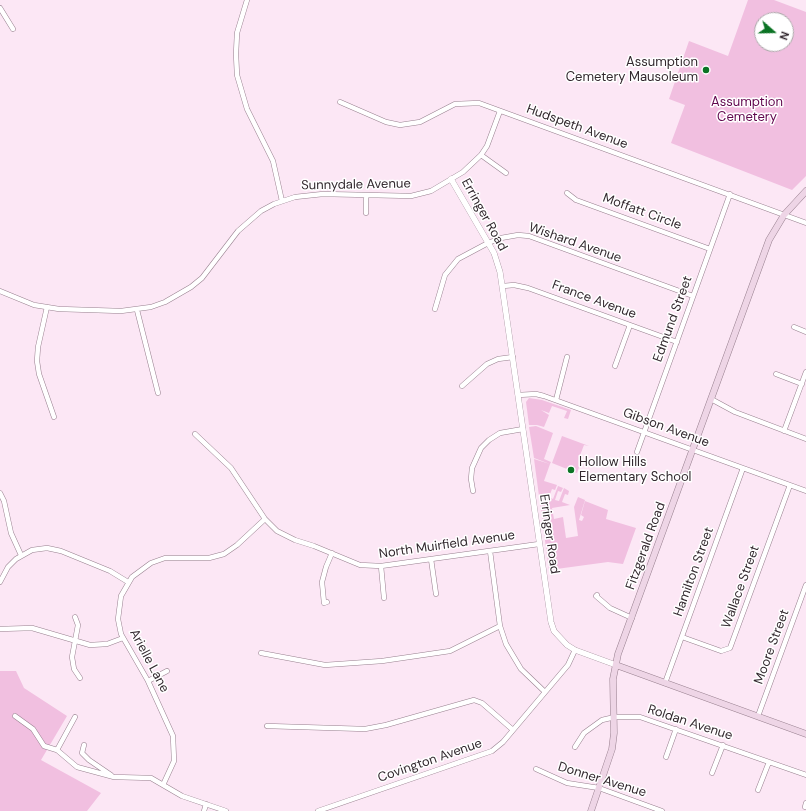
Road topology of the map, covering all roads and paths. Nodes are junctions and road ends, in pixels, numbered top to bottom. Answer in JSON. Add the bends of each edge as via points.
{"nodes":[{"id":1,"x":247,"y":0,"type":"edge"},
{"id":2,"x":0,"y":8,"type":"edge"},
{"id":3,"x":13,"y":29,"type":"dead end"},
{"id":4,"x":340,"y":102,"type":"dead end"},
{"id":5,"x":500,"y":110,"type":"junction"},
{"id":6,"x":482,"y":156,"type":"junction"},
{"id":7,"x":506,"y":173,"type":"dead end"},
{"id":8,"x":451,"y":179,"type":"junction"},
{"id":9,"x":806,"y":191,"type":"edge"},
{"id":10,"x":567,"y":193,"type":"dead end"},
{"id":11,"x":730,"y":194,"type":"junction"},
{"id":12,"x":366,"y":195,"type":"junction"},
{"id":13,"x":282,"y":201,"type":"junction"},
{"id":14,"x":366,"y":213,"type":"dead end"},
{"id":15,"x":784,"y":215,"type":"junction"},
{"id":16,"x":806,"y":223,"type":"edge"},
{"id":17,"x":488,"y":243,"type":"junction"},
{"id":18,"x":710,"y":249,"type":"junction"},
{"id":19,"x":502,"y":286,"type":"junction"},
{"id":20,"x":0,"y":291,"type":"edge"},
{"id":21,"x":693,"y":296,"type":"junction"},
{"id":22,"x":47,"y":307,"type":"junction"},
{"id":23,"x":435,"y":309,"type":"dead end"},
{"id":24,"x":137,"y":310,"type":"junction"},
{"id":25,"x":630,"y":325,"type":"junction"},
{"id":26,"x":794,"y":327,"type":"dead end"},
{"id":27,"x":806,"y":332,"type":"edge"},
{"id":28,"x":677,"y":342,"type":"junction"},
{"id":29,"x":513,"y":357,"type":"junction"},
{"id":30,"x":567,"y":357,"type":"dead end"},
{"id":31,"x":615,"y":366,"type":"dead end"},
{"id":32,"x":806,"y":372,"type":"edge"},
{"id":33,"x":776,"y":374,"type":"dead end"},
{"id":34,"x":802,"y":384,"type":"junction"},
{"id":35,"x":462,"y":386,"type":"dead end"},
{"id":36,"x":158,"y":393,"type":"dead end"},
{"id":37,"x":518,"y":395,"type":"junction"},
{"id":38,"x":712,"y":398,"type":"junction"},
{"id":39,"x":556,"y":400,"type":"junction"},
{"id":40,"x":54,"y":417,"type":"dead end"},
{"id":41,"x":523,"y":430,"type":"junction"},
{"id":42,"x":784,"y":431,"type":"junction"},
{"id":43,"x":644,"y":432,"type":"junction"},
{"id":44,"x":195,"y":434,"type":"dead end"},
{"id":45,"x":806,"y":439,"type":"edge"},
{"id":46,"x":693,"y":450,"type":"junction"},
{"id":47,"x":637,"y":452,"type":"dead end"},
{"id":48,"x":743,"y":468,"type":"junction"},
{"id":49,"x":790,"y":485,"type":"junction"},
{"id":50,"x":473,"y":491,"type":"dead end"},
{"id":51,"x":806,"y":491,"type":"edge"},
{"id":52,"x":0,"y":493,"type":"edge"},
{"id":53,"x":265,"y":519,"type":"junction"},
{"id":54,"x":539,"y":544,"type":"junction"},
{"id":55,"x":490,"y":551,"type":"junction"},
{"id":56,"x":332,"y":553,"type":"junction"},
{"id":57,"x":21,"y":555,"type":"junction"},
{"id":58,"x":431,"y":559,"type":"junction"},
{"id":59,"x":381,"y":566,"type":"junction"},
{"id":60,"x":0,"y":582,"type":"edge"},
{"id":61,"x":128,"y":582,"type":"junction"},
{"id":62,"x":806,"y":585,"type":"edge"},
{"id":63,"x":436,"y":594,"type":"dead end"},
{"id":64,"x":597,"y":594,"type":"dead end"},
{"id":65,"x":384,"y":598,"type":"dead end"},
{"id":66,"x":327,"y":602,"type":"dead end"},
{"id":67,"x":75,"y":617,"type":"dead end"},
{"id":68,"x":632,"y":618,"type":"junction"},
{"id":69,"x":500,"y":626,"type":"junction"},
{"id":70,"x":0,"y":629,"type":"edge"},
{"id":71,"x":682,"y":637,"type":"junction"},
{"id":72,"x":123,"y":638,"type":"junction"},
{"id":73,"x":74,"y":642,"type":"junction"},
{"id":74,"x":575,"y":650,"type":"junction"},
{"id":75,"x":261,"y":654,"type":"dead end"},
{"id":76,"x":616,"y":665,"type":"junction"},
{"id":77,"x":167,"y":671,"type":"dead end"},
{"id":78,"x":80,"y":678,"type":"dead end"},
{"id":79,"x":148,"y":681,"type":"junction"},
{"id":80,"x":665,"y":683,"type":"junction"},
{"id":81,"x":545,"y":692,"type":"junction"},
{"id":82,"x":15,"y":716,"type":"dead end"},
{"id":83,"x":758,"y":716,"type":"junction"},
{"id":84,"x":75,"y":717,"type":"dead end"},
{"id":85,"x":614,"y":717,"type":"junction"},
{"id":86,"x":267,"y":726,"type":"dead end"},
{"id":87,"x":513,"y":730,"type":"junction"},
{"id":88,"x":676,"y":730,"type":"junction"},
{"id":89,"x":806,"y":734,"type":"edge"},
{"id":90,"x":84,"y":745,"type":"dead end"},
{"id":91,"x":723,"y":745,"type":"junction"},
{"id":92,"x":575,"y":747,"type":"dead end"},
{"id":93,"x":57,"y":750,"type":"junction"},
{"id":94,"x":666,"y":757,"type":"dead end"},
{"id":95,"x":769,"y":762,"type":"junction"},
{"id":96,"x":536,"y":769,"type":"dead end"},
{"id":97,"x":712,"y":774,"type":"dead end"},
{"id":98,"x":806,"y":775,"type":"edge"},
{"id":99,"x":114,"y":777,"type":"junction"},
{"id":100,"x":163,"y":785,"type":"junction"},
{"id":101,"x":599,"y":788,"type":"junction"},
{"id":102,"x":758,"y":790,"type":"dead end"},
{"id":103,"x":206,"y":804,"type":"junction"},
{"id":104,"x":204,"y":811,"type":"edge"},
{"id":105,"x":226,"y":811,"type":"edge"},
{"id":106,"x":318,"y":811,"type":"edge"},
{"id":107,"x":591,"y":811,"type":"edge"},
{"id":108,"x":662,"y":811,"type":"edge"}],
"edges":[{"from":1,"to":13,"type":"street","via":[[238,33],[237,75],[246,109],[273,161]]},
{"from":2,"to":3,"type":"street"},
{"from":4,"to":5,"type":"street","name":"Hudspeth Avenue","via":[[386,122],[400,125],[420,122],[449,106],[462,103],[478,103]]},
{"from":5,"to":6,"type":"street","name":"Sunnydale Avenue"},
{"from":5,"to":11,"type":"street","name":"Hudspeth Avenue"},
{"from":6,"to":7,"type":"street"},
{"from":6,"to":8,"type":"street","name":"Sunnydale Avenue","via":[[470,168]]},
{"from":8,"to":12,"type":"street","name":"Sunnydale Avenue","via":[[431,191],[416,195]]},
{"from":8,"to":17,"type":"street","name":"Erringer Road"},
{"from":9,"to":15,"type":"main road","name":"Fitzgerald Road"},
{"from":10,"to":18,"type":"street","name":"Moffatt Circle","via":[[576,200]]},
{"from":11,"to":15,"type":"street","name":"Hudspeth Avenue"},
{"from":11,"to":18,"type":"street","name":"Edmund Street"},
{"from":12,"to":13,"type":"street","name":"Sunnydale Avenue","via":[[309,195]]},
{"from":12,"to":14,"type":"street"},
{"from":13,"to":24,"type":"street","name":"Sunnydale Avenue","via":[[261,211],[238,231],[212,267],[191,287],[165,302]]},
{"from":15,"to":16,"type":"street","name":"Hudspeth Avenue"},
{"from":15,"to":38,"type":"main road","name":"Fitzgerald Road","via":[[769,240]]},
{"from":17,"to":19,"type":"street","name":"Erringer Road","via":[[498,262]]},
{"from":17,"to":21,"type":"street","name":"Wishard Avenue","via":[[509,236],[529,236]]},
{"from":17,"to":23,"type":"street","name":"Wishard Avenue","via":[[463,255],[452,265],[445,276]]},
{"from":18,"to":21,"type":"street","name":"Edmund Street"},
{"from":19,"to":25,"type":"street","name":"France Avenue","via":[[528,288]]},
{"from":19,"to":29,"type":"street","name":"Erringer Road"},
{"from":20,"to":22,"type":"street","name":"Sunnydale Avenue","via":[[19,300]]},
{"from":21,"to":28,"type":"street","name":"Edmund Street"},
{"from":22,"to":24,"type":"street","name":"Sunnydale Avenue","via":[[105,311]]},
{"from":22,"to":40,"type":"street","via":[[37,361]]},
{"from":24,"to":36,"type":"street"},
{"from":25,"to":28,"type":"street","name":"France Avenue"},
{"from":25,"to":31,"type":"street"},
{"from":26,"to":27,"type":"street"},
{"from":28,"to":43,"type":"street","name":"Edmund Street"},
{"from":29,"to":35,"type":"street","via":[[486,364]]},
{"from":29,"to":37,"type":"street","name":"Erringer Road"},
{"from":30,"to":39,"type":"street"},
{"from":32,"to":34,"type":"street"},
{"from":33,"to":34,"type":"street"},
{"from":34,"to":42,"type":"street"},
{"from":37,"to":39,"type":"street","name":"Gibson Avenue","via":[[536,394]]},
{"from":37,"to":41,"type":"street","name":"Erringer Road"},
{"from":38,"to":42,"type":"street","via":[[735,412]]},
{"from":38,"to":46,"type":"main road","name":"Fitzgerald Road"},
{"from":39,"to":43,"type":"street","name":"Gibson Avenue"},
{"from":41,"to":50,"type":"street","via":[[500,434],[481,448],[472,468]]},
{"from":41,"to":54,"type":"street","name":"Erringer Road"},
{"from":42,"to":45,"type":"street"},
{"from":43,"to":46,"type":"street","name":"Gibson Avenue"},
{"from":43,"to":47,"type":"street","name":"Edmund Street"},
{"from":44,"to":53,"type":"street","name":"North Muirfield Avenue","via":[[231,468]]},
{"from":46,"to":48,"type":"street","name":"Gibson Avenue"},
{"from":46,"to":68,"type":"main road","name":"Fitzgerald Road"},
{"from":48,"to":49,"type":"street","name":"Gibson Avenue"},
{"from":48,"to":71,"type":"street","name":"Hamilton Street"},
{"from":49,"to":51,"type":"street","name":"Gibson Avenue"},
{"from":49,"to":71,"type":"street","name":"Wallace Street","via":[[730,648],[721,651]]},
{"from":52,"to":57,"type":"street","via":[[11,533]]},
{"from":53,"to":56,"type":"street","name":"North Muirfield Avenue","via":[[283,535]]},
{"from":53,"to":61,"type":"street","name":"Arielle Lane","via":[[237,546],[224,554],[209,558],[173,557],[158,560],[144,566]]},
{"from":54,"to":55,"type":"street","name":"North Muirfield Avenue"},
{"from":54,"to":74,"type":"street","name":"Erringer Road","via":[[551,622],[560,638]]},
{"from":55,"to":58,"type":"street","name":"North Muirfield Avenue"},
{"from":55,"to":69,"type":"street"},
{"from":56,"to":59,"type":"street","name":"North Muirfield Avenue","via":[[360,565]]},
{"from":56,"to":66,"type":"street","via":[[322,582],[324,603]]},
{"from":57,"to":60,"type":"street","via":[[8,567]]},
{"from":57,"to":61,"type":"street","via":[[39,549],[56,549],[110,571]]},
{"from":58,"to":59,"type":"street","name":"North Muirfield Avenue"},
{"from":58,"to":63,"type":"street"},
{"from":59,"to":65,"type":"street"},
{"from":61,"to":72,"type":"street","name":"Arielle Lane","via":[[121,596],[118,611]]},
{"from":62,"to":83,"type":"street","name":"Moore Street"},
{"from":64,"to":68,"type":"street","via":[[596,596],[610,608]]},
{"from":67,"to":73,"type":"street","via":[[78,625]]},
{"from":68,"to":76,"type":"main road","name":"Fitzgerald Road"},
{"from":69,"to":75,"type":"street","via":[[450,651],[382,661],[325,665]]},
{"from":69,"to":81,"type":"street","via":[[516,662]]},
{"from":70,"to":73,"type":"street","via":[[32,628]]},
{"from":71,"to":80,"type":"street","name":"Hamilton Street"},
{"from":72,"to":73,"type":"street","via":[[96,645]]},
{"from":72,"to":79,"type":"street","name":"Arielle Lane"},
{"from":73,"to":78,"type":"street","via":[[73,663]]},
{"from":74,"to":76,"type":"street","name":"Erringer Road"},
{"from":74,"to":81,"type":"street","name":"Covington Avenue","via":[[568,665]]},
{"from":76,"to":80,"type":"main road","name":"Erringer Road"},
{"from":76,"to":85,"type":"main road","name":"Fitzgerald Road","via":[[612,690]]},
{"from":77,"to":79,"type":"street"},
{"from":79,"to":100,"type":"street","name":"Arielle Lane","via":[[173,736],[174,761]]},
{"from":80,"to":83,"type":"main road","name":"Erringer Road"},
{"from":81,"to":87,"type":"street","name":"Covington Avenue"},
{"from":82,"to":93,"type":"street","via":[[33,729],[44,746]]},
{"from":83,"to":89,"type":"main road","name":"Erringer Road"},
{"from":84,"to":93,"type":"street"},
{"from":85,"to":88,"type":"street","name":"Roldan Avenue","via":[[640,717]]},
{"from":85,"to":92,"type":"street","name":"Roldan Avenue","via":[[590,727],[579,738]]},
{"from":85,"to":101,"type":"main road","name":"Fitzgerald Road","via":[[612,749]]},
{"from":86,"to":87,"type":"street","via":[[364,729],[474,700],[482,703]]},
{"from":87,"to":106,"type":"street","name":"Covington Avenue","via":[[498,746],[485,754]]},
{"from":88,"to":91,"type":"street","name":"Roldan Avenue"},
{"from":88,"to":94,"type":"street"},
{"from":90,"to":99,"type":"street","via":[[82,753]]},
{"from":91,"to":95,"type":"street","name":"Roldan Avenue"},
{"from":91,"to":97,"type":"street"},
{"from":93,"to":99,"type":"street","via":[[77,767]]},
{"from":95,"to":98,"type":"street","name":"Roldan Avenue"},
{"from":95,"to":102,"type":"street"},
{"from":96,"to":101,"type":"street","name":"Donner Avenue","via":[[567,783]]},
{"from":99,"to":100,"type":"street","via":[[151,778]]},
{"from":100,"to":103,"type":"street","via":[[182,796]]},
{"from":101,"to":107,"type":"main road","name":"Fitzgerald Road"},
{"from":101,"to":108,"type":"street","name":"Donner Avenue"},
{"from":103,"to":104,"type":"street"},
{"from":103,"to":105,"type":"street"}]}
